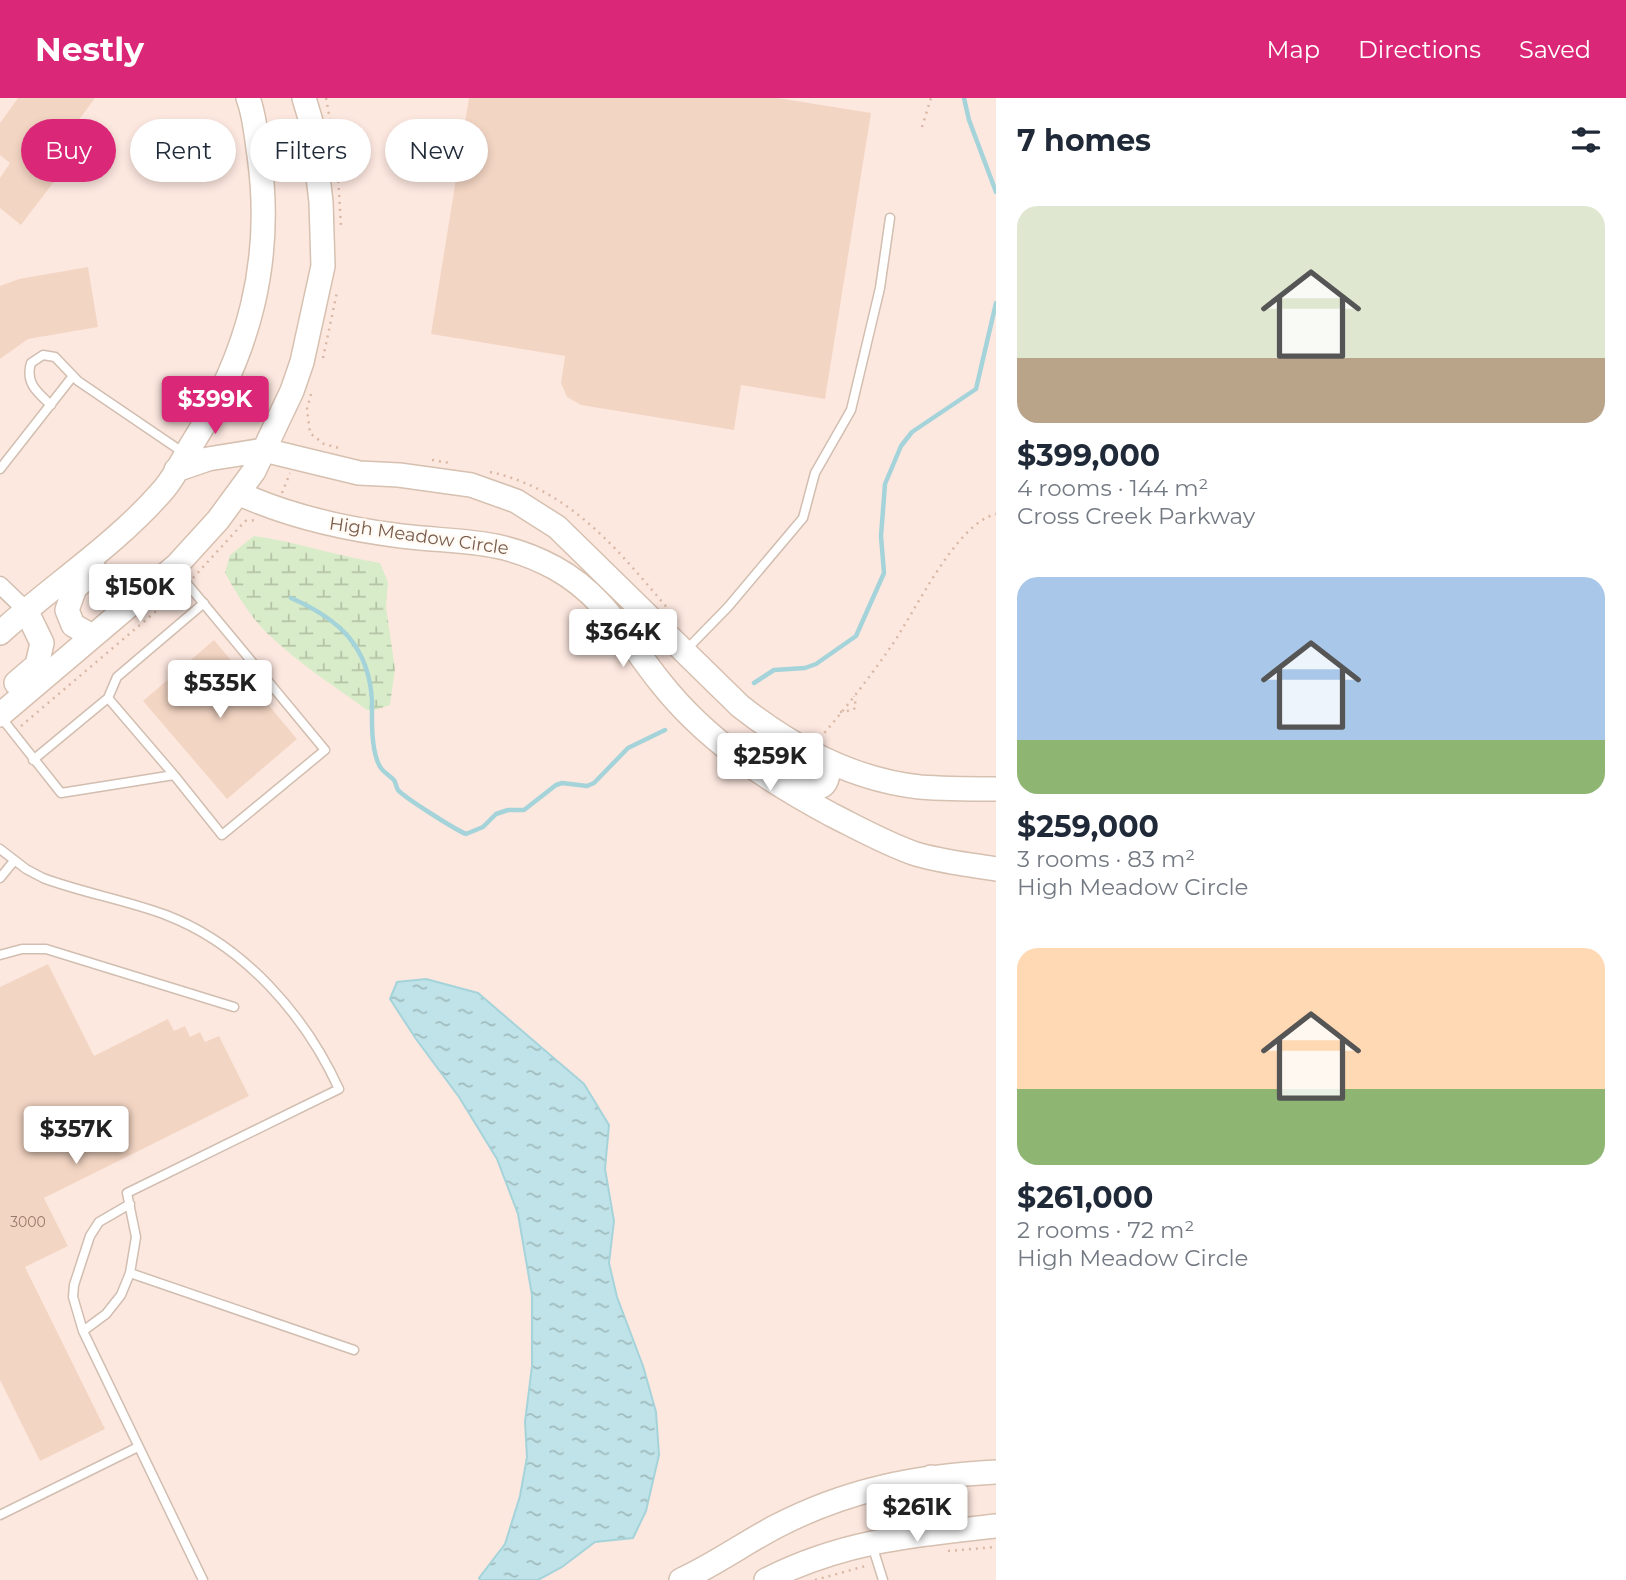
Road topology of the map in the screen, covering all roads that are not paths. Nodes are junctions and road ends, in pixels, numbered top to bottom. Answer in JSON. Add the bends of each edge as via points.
{"nodes":[{"id":1,"x":248,"y":98,"type":"edge"},
{"id":2,"x":304,"y":98,"type":"edge"},
{"id":3,"x":890,"y":218,"type":"dead end"},
{"id":4,"x":73,"y":376,"type":"junction"},
{"id":5,"x":51,"y":405,"type":"junction"},
{"id":6,"x":264,"y":450,"type":"junction"},
{"id":7,"x":181,"y":462,"type":"junction"},
{"id":8,"x":0,"y":469,"type":"edge"},
{"id":9,"x":238,"y":493,"type":"junction"},
{"id":10,"x":150,"y":503,"type":"junction"},
{"id":11,"x":180,"y":576,"type":"junction"},
{"id":12,"x":0,"y":585,"type":"edge"},
{"id":13,"x":204,"y":603,"type":"junction"},
{"id":14,"x":26,"y":610,"type":"junction"},
{"id":15,"x":0,"y":633,"type":"edge"},
{"id":16,"x":92,"y":636,"type":"junction"},
{"id":17,"x":684,"y":652,"type":"junction"},
{"id":18,"x":0,"y":696,"type":"edge"},
{"id":19,"x":108,"y":698,"type":"junction"},
{"id":20,"x":682,"y":707,"type":"junction"},
{"id":21,"x":4,"y":721,"type":"edge"},
{"id":22,"x":818,"y":756,"type":"junction"},
{"id":23,"x":33,"y":760,"type":"junction"},
{"id":24,"x":174,"y":775,"type":"junction"},
{"id":25,"x":996,"y":789,"type":"edge"},
{"id":26,"x":0,"y":849,"type":"edge"},
{"id":27,"x":14,"y":861,"type":"junction"},
{"id":28,"x":996,"y":869,"type":"edge"},
{"id":29,"x":0,"y":878,"type":"edge"},
{"id":30,"x":0,"y":955,"type":"edge"},
{"id":31,"x":234,"y":1007,"type":"dead end"},
{"id":32,"x":130,"y":1204,"type":"junction"},
{"id":33,"x":130,"y":1273,"type":"junction"},
{"id":34,"x":83,"y":1331,"type":"junction"},
{"id":35,"x":354,"y":1350,"type":"dead end"},
{"id":36,"x":138,"y":1447,"type":"junction"},
{"id":37,"x":996,"y":1472,"type":"edge"},
{"id":38,"x":931,"y":1477,"type":"junction"},
{"id":39,"x":0,"y":1514,"type":"edge"},
{"id":40,"x":996,"y":1526,"type":"edge"},
{"id":41,"x":874,"y":1553,"type":"junction"},
{"id":42,"x":812,"y":1570,"type":"edge"},
{"id":43,"x":203,"y":1580,"type":"edge"},
{"id":44,"x":681,"y":1580,"type":"edge"},
{"id":45,"x":766,"y":1580,"type":"edge"},
{"id":46,"x":883,"y":1580,"type":"edge"}],
"edges":[{"from":1,"to":7,"type":"street","via":[[262,174],[264,226],[254,306],[230,376]]},
{"from":2,"to":6,"type":"street","via":[[317,163],[323,266],[302,362]]},
{"from":3,"to":17,"type":"lane","via":[[880,288],[851,410],[815,473],[803,518]]},
{"from":4,"to":5,"type":"lane"},
{"from":4,"to":5,"type":"lane","via":[[55,357],[43,355],[31,363],[32,386]]},
{"from":4,"to":7,"type":"lane"},
{"from":5,"to":8,"type":"lane"},
{"from":6,"to":7,"type":"street"},
{"from":6,"to":9,"type":"street"},
{"from":6,"to":17,"type":"street","via":[[359,473],[453,481],[516,501],[557,527]]},
{"from":7,"to":10,"type":"street"},
{"from":9,"to":11,"type":"street"},
{"from":9,"to":20,"type":"street","name":"High Meadow Circle","via":[[286,513],[349,528],[482,542],[533,557],[596,598]]},
{"from":10,"to":14,"type":"street"},
{"from":10,"to":16,"type":"street","via":[[147,524],[75,588],[67,610],[73,625]]},
{"from":11,"to":13,"type":"lane"},
{"from":11,"to":16,"type":"street"},
{"from":12,"to":14,"type":"street"},
{"from":13,"to":19,"type":"lane","via":[[117,677]]},
{"from":13,"to":24,"type":"lane","via":[[325,750],[222,835]]},
{"from":14,"to":15,"type":"street"},
{"from":14,"to":18,"type":"street","via":[[42,643],[37,665]]},
{"from":16,"to":21,"type":"street"},
{"from":17,"to":22,"type":"street","via":[[758,720]]},
{"from":19,"to":23,"type":"lane"},
{"from":19,"to":24,"type":"lane"},
{"from":20,"to":22,"type":"street","via":[[803,786],[814,789],[826,782],[829,775]]},
{"from":20,"to":28,"type":"street","name":"High Meadow Circle","via":[[751,767],[853,826],[911,852]]},
{"from":21,"to":23,"type":"lane"},
{"from":22,"to":25,"type":"street","via":[[908,785]]},
{"from":23,"to":24,"type":"lane","via":[[61,793]]},
{"from":26,"to":27,"type":"lane"},
{"from":27,"to":29,"type":"lane"},
{"from":27,"to":32,"type":"lane","via":[[66,887],[167,916],[220,945],[274,990],[326,1061],[339,1089],[127,1193]]},
{"from":30,"to":31,"type":"lane","via":[[22,948],[46,949]]},
{"from":32,"to":33,"type":"lane","via":[[136,1237]]},
{"from":32,"to":34,"type":"lane","via":[[99,1222],[90,1237],[73,1297]]},
{"from":33,"to":34,"type":"lane","via":[[106,1314]]},
{"from":33,"to":35,"type":"lane"},
{"from":34,"to":36,"type":"lane"},
{"from":36,"to":39,"type":"lane"},
{"from":36,"to":43,"type":"lane"},
{"from":37,"to":38,"type":"street"},
{"from":38,"to":42,"type":"street","via":[[939,1497],[925,1520],[821,1545]]},
{"from":38,"to":44,"type":"street","via":[[857,1492],[818,1508]]},
{"from":40,"to":41,"type":"street","via":[[918,1533]]},
{"from":41,"to":42,"type":"street"},
{"from":41,"to":46,"type":"lane"},
{"from":42,"to":45,"type":"street"}]}
